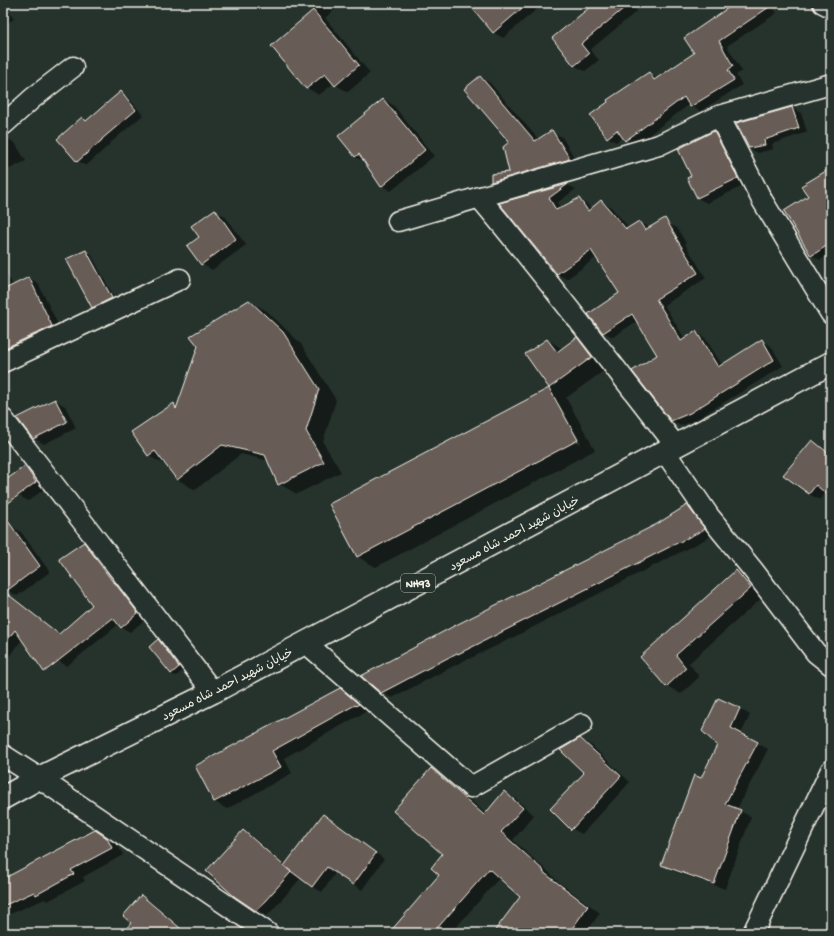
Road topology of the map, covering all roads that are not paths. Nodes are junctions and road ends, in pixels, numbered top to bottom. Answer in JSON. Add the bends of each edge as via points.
{"nodes":[{"id":1,"x":823,"y":3,"type":"edge"},
{"id":2,"x":831,"y":7,"type":"edge"},
{"id":3,"x":73,"y":67,"type":"dead end"},
{"id":4,"x":831,"y":84,"type":"edge"},
{"id":5,"x":719,"y":116,"type":"junction"},
{"id":6,"x":3,"y":125,"type":"edge"},
{"id":7,"x":478,"y":197,"type":"junction"},
{"id":8,"x":398,"y":221,"type":"dead end"},
{"id":9,"x":180,"y":279,"type":"dead end"},
{"id":10,"x":831,"y":314,"type":"edge"},
{"id":11,"x":4,"y":361,"type":"edge"},
{"id":12,"x":831,"y":363,"type":"edge"},
{"id":13,"x":3,"y":419,"type":"edge"},
{"id":14,"x":670,"y":449,"type":"junction"},
{"id":15,"x":306,"y":643,"type":"junction"},
{"id":16,"x":831,"y":665,"type":"edge"},
{"id":17,"x":213,"y":692,"type":"junction"},
{"id":18,"x":582,"y":724,"type":"dead end"},
{"id":19,"x":3,"y":755,"type":"edge"},
{"id":20,"x":831,"y":770,"type":"edge"},
{"id":21,"x":40,"y":778,"type":"junction"},
{"id":22,"x":3,"y":798,"type":"edge"},
{"id":23,"x":268,"y":933,"type":"edge"},
{"id":24,"x":753,"y":933,"type":"edge"}],
"edges":[{"from":1,"to":2,"type":"street"},
{"from":3,"to":6,"type":"street"},
{"from":4,"to":5,"type":"street"},
{"from":5,"to":7,"type":"street","via":[[659,145]]},
{"from":5,"to":10,"type":"street","via":[[762,200]]},
{"from":7,"to":8,"type":"street"},
{"from":7,"to":14,"type":"street","via":[[542,275]]},
{"from":9,"to":11,"type":"street"},
{"from":12,"to":14,"type":"main road","name":"خیابان شهید احمد شاه مسعود","number":"NH93"},
{"from":13,"to":17,"type":"street"},
{"from":14,"to":15,"type":"main road","name":"خیابان شهید احمد شاه مسعود","number":"NH93"},
{"from":14,"to":16,"type":"street","via":[[709,516],[816,653]]},
{"from":15,"to":17,"type":"main road","name":"خیابان شهید احمد شاه مسعود","number":"NH93"},
{"from":15,"to":18,"type":"street","via":[[471,787]]},
{"from":17,"to":21,"type":"main road","name":"خیابان شهید احمد شاه مسعود","number":"NH93"},
{"from":19,"to":21,"type":"street"},
{"from":20,"to":24,"type":"street"},
{"from":21,"to":22,"type":"main road","name":"خیابان شهید احمد شاه مسعود","number":"NH93"},
{"from":21,"to":23,"type":"street"}]}
